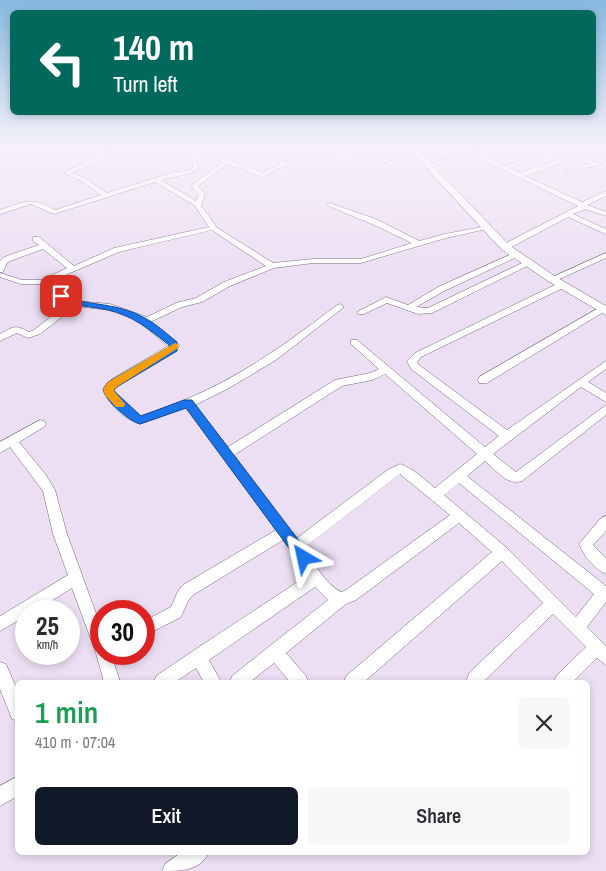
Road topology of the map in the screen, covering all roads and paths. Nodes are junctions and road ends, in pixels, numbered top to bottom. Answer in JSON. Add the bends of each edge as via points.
{"nodes":[{"id":1,"x":97,"y":189,"type":"edge"},
{"id":2,"x":125,"y":189,"type":"edge"},
{"id":3,"x":171,"y":189,"type":"edge"},
{"id":4,"x":197,"y":189,"type":"edge"},
{"id":5,"x":451,"y":189,"type":"edge"},
{"id":6,"x":549,"y":189,"type":"edge"},
{"id":7,"x":105,"y":194,"type":"junction"},
{"id":8,"x":604,"y":196,"type":"edge"},
{"id":9,"x":198,"y":204,"type":"junction"},
{"id":10,"x":330,"y":205,"type":"dead end"},
{"id":11,"x":584,"y":206,"type":"junction"},
{"id":12,"x":0,"y":212,"type":"edge"},
{"id":13,"x":568,"y":214,"type":"junction"},
{"id":14,"x":606,"y":214,"type":"edge"},
{"id":15,"x":213,"y":228,"type":"junction"},
{"id":16,"x":487,"y":228,"type":"junction"},
{"id":17,"x":606,"y":232,"type":"edge"},
{"id":18,"x":36,"y":239,"type":"dead end"},
{"id":19,"x":419,"y":244,"type":"junction"},
{"id":20,"x":44,"y":246,"type":"junction"},
{"id":21,"x":504,"y":246,"type":"junction"},
{"id":22,"x":516,"y":255,"type":"junction"},
{"id":23,"x":606,"y":255,"type":"edge"},
{"id":24,"x":529,"y":263,"type":"junction"},
{"id":25,"x":272,"y":266,"type":"junction"},
{"id":26,"x":73,"y":269,"type":"junction"},
{"id":27,"x":0,"y":270,"type":"edge"},
{"id":28,"x":0,"y":275,"type":"edge"},
{"id":29,"x":552,"y":279,"type":"junction"},
{"id":30,"x":43,"y":282,"type":"junction"},
{"id":31,"x":562,"y":284,"type":"junction"},
{"id":32,"x":74,"y":303,"type":"junction"},
{"id":33,"x":340,"y":307,"type":"dead end"},
{"id":34,"x":411,"y":307,"type":"junction"},
{"id":35,"x":604,"y":310,"type":"edge"},
{"id":36,"x":362,"y":312,"type":"dead end"},
{"id":37,"x":141,"y":319,"type":"junction"},
{"id":38,"x":0,"y":338,"type":"edge"},
{"id":39,"x":354,"y":342,"type":"dead end"},
{"id":40,"x":606,"y":364,"type":"edge"},
{"id":41,"x":386,"y":370,"type":"junction"},
{"id":42,"x":483,"y":380,"type":"dead end"},
{"id":43,"x":581,"y":382,"type":"junction"},
{"id":44,"x":606,"y":398,"type":"edge"},
{"id":45,"x":188,"y":402,"type":"junction"},
{"id":46,"x":606,"y":409,"type":"edge"},
{"id":47,"x":40,"y":424,"type":"dead end"},
{"id":48,"x":507,"y":436,"type":"junction"},
{"id":49,"x":6,"y":444,"type":"edge"},
{"id":50,"x":228,"y":454,"type":"junction"},
{"id":51,"x":484,"y":454,"type":"junction"},
{"id":52,"x":458,"y":476,"type":"junction"},
{"id":53,"x":436,"y":495,"type":"junction"},
{"id":54,"x":460,"y":515,"type":"junction"},
{"id":55,"x":606,"y":522,"type":"edge"},
{"id":56,"x":284,"y":532,"type":"junction"},
{"id":57,"x":296,"y":546,"type":"junction"},
{"id":58,"x":502,"y":552,"type":"junction"},
{"id":59,"x":606,"y":567,"type":"edge"},
{"id":60,"x":76,"y":578,"type":"junction"},
{"id":61,"x":316,"y":578,"type":"junction"},
{"id":62,"x":605,"y":594,"type":"edge"},
{"id":63,"x":341,"y":599,"type":"junction"},
{"id":64,"x":553,"y":604,"type":"junction"},
{"id":65,"x":90,"y":617,"type":"edge"},
{"id":66,"x":0,"y":624,"type":"edge"},
{"id":67,"x":155,"y":624,"type":"edge"},
{"id":68,"x":577,"y":628,"type":"junction"},
{"id":69,"x":601,"y":652,"type":"edge"},
{"id":70,"x":274,"y":653,"type":"junction"},
{"id":71,"x":198,"y":656,"type":"junction"},
{"id":72,"x":107,"y":665,"type":"edge"},
{"id":73,"x":0,"y":670,"type":"edge"},
{"id":74,"x":475,"y":679,"type":"dead end"},
{"id":75,"x":111,"y":680,"type":"edge"},
{"id":76,"x":165,"y":680,"type":"edge"},
{"id":77,"x":212,"y":680,"type":"edge"},
{"id":78,"x":240,"y":680,"type":"edge"},
{"id":79,"x":298,"y":680,"type":"edge"},
{"id":80,"x":354,"y":680,"type":"edge"},
{"id":81,"x":565,"y":680,"type":"edge"},
{"id":82,"x":15,"y":706,"type":"edge"},
{"id":83,"x":15,"y":787,"type":"edge"},
{"id":84,"x":0,"y":797,"type":"edge"},
{"id":85,"x":196,"y":855,"type":"edge"},
{"id":86,"x":172,"y":871,"type":"edge"}],
"edges":[{"from":1,"to":7,"type":"street"},
{"from":2,"to":7,"type":"street"},
{"from":3,"to":9,"type":"street"},
{"from":4,"to":9,"type":"street","via":[[202,194]]},
{"from":5,"to":16,"type":"main road"},
{"from":6,"to":11,"type":"street"},
{"from":7,"to":12,"type":"street","via":[[54,212],[30,202]]},
{"from":8,"to":11,"type":"street"},
{"from":9,"to":15,"type":"street"},
{"from":10,"to":19,"type":"street"},
{"from":11,"to":13,"type":"street"},
{"from":11,"to":14,"type":"street"},
{"from":13,"to":17,"type":"street"},
{"from":13,"to":21,"type":"street"},
{"from":15,"to":25,"type":"street"},
{"from":15,"to":26,"type":"street","via":[[116,250]]},
{"from":16,"to":19,"type":"street"},
{"from":16,"to":21,"type":"main road"},
{"from":18,"to":20,"type":"street"},
{"from":19,"to":25,"type":"street","via":[[361,261],[313,261]]},
{"from":20,"to":26,"type":"street"},
{"from":20,"to":27,"type":"street","via":[[7,259]]},
{"from":21,"to":22,"type":"main road"},
{"from":22,"to":24,"type":"main road"},
{"from":22,"to":34,"type":"street"},
{"from":23,"to":29,"type":"street"},
{"from":24,"to":29,"type":"main road"},
{"from":24,"to":34,"type":"street","via":[[429,310]]},
{"from":25,"to":37,"type":"street","via":[[227,284],[200,300],[179,305],[154,318]]},
{"from":26,"to":30,"type":"street"},
{"from":28,"to":30,"type":"street","via":[[21,282]]},
{"from":29,"to":31,"type":"main road"},
{"from":30,"to":32,"type":"street"},
{"from":31,"to":35,"type":"main road"},
{"from":31,"to":48,"type":"street","via":[[418,355],[412,361],[415,367]]},
{"from":32,"to":37,"type":"street","via":[[119,310]]},
{"from":32,"to":38,"type":"street","via":[[37,332],[28,335],[17,330]]},
{"from":33,"to":45,"type":"street","via":[[272,359]]},
{"from":34,"to":36,"type":"street","via":[[386,300]]},
{"from":35,"to":42,"type":"street"},
{"from":37,"to":45,"type":"street","via":[[175,346],[112,385],[109,393],[140,420]]},
{"from":39,"to":41,"type":"street"},
{"from":40,"to":43,"type":"street"},
{"from":41,"to":50,"type":"street","via":[[339,383]]},
{"from":41,"to":51,"type":"street"},
{"from":43,"to":44,"type":"street"},
{"from":43,"to":48,"type":"street"},
{"from":45,"to":50,"type":"street"},
{"from":46,"to":51,"type":"street","via":[[518,477],[506,473]]},
{"from":47,"to":49,"type":"street"},
{"from":48,"to":51,"type":"street"},
{"from":49,"to":60,"type":"street","via":[[48,490],[55,521]]},
{"from":50,"to":56,"type":"street"},
{"from":51,"to":52,"type":"street"},
{"from":52,"to":53,"type":"street"},
{"from":52,"to":62,"type":"street"},
{"from":53,"to":54,"type":"street"},
{"from":53,"to":57,"type":"street","via":[[400,469]]},
{"from":54,"to":58,"type":"street"},
{"from":54,"to":63,"type":"street"},
{"from":55,"to":59,"type":"street","via":[[586,544]]},
{"from":56,"to":57,"type":"street"},
{"from":56,"to":67,"type":"street","via":[[188,590],[181,596],[180,608]]},
{"from":57,"to":61,"type":"street"},
{"from":58,"to":64,"type":"street"},
{"from":58,"to":80,"type":"street"},
{"from":60,"to":65,"type":"street"},
{"from":60,"to":66,"type":"street"},
{"from":61,"to":63,"type":"street","via":[[331,594]]},
{"from":61,"to":71,"type":"street"},
{"from":62,"to":68,"type":"street"},
{"from":63,"to":70,"type":"street"},
{"from":64,"to":68,"type":"street"},
{"from":64,"to":74,"type":"street"},
{"from":68,"to":69,"type":"street"},
{"from":69,"to":81,"type":"street"},
{"from":70,"to":78,"type":"street"},
{"from":70,"to":79,"type":"street"},
{"from":71,"to":76,"type":"street"},
{"from":71,"to":77,"type":"street"},
{"from":72,"to":75,"type":"street"},
{"from":73,"to":82,"type":"street"},
{"from":83,"to":84,"type":"street"},
{"from":85,"to":86,"type":"street"}]}
